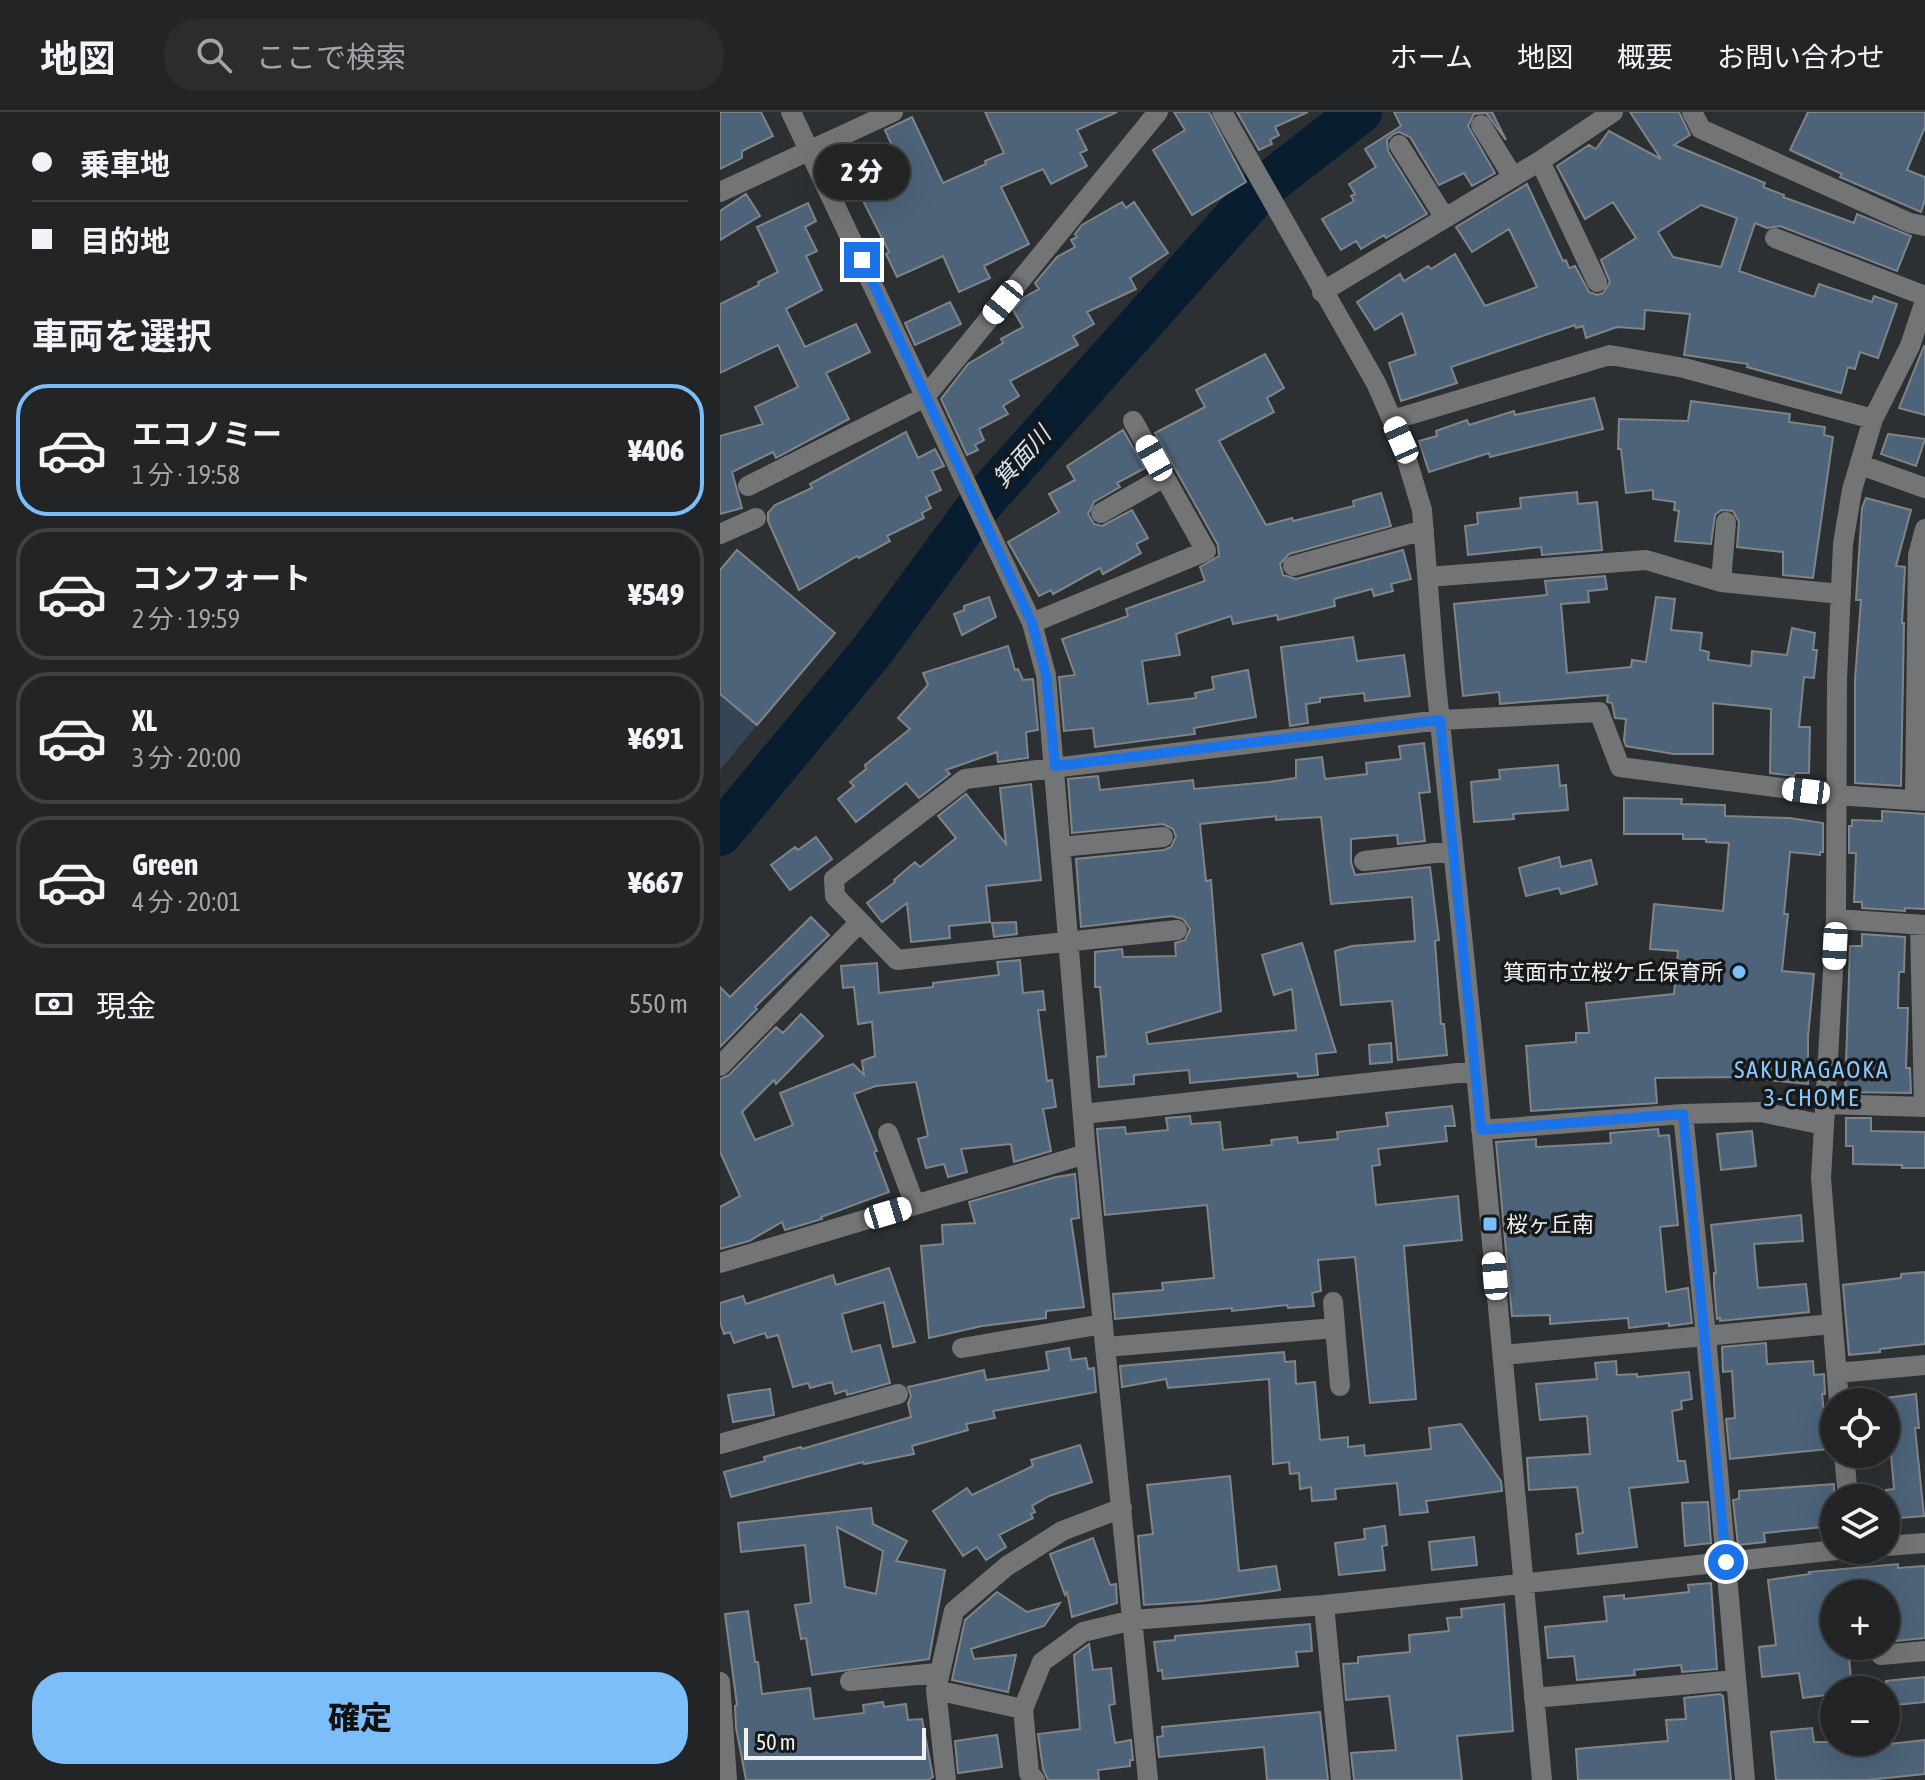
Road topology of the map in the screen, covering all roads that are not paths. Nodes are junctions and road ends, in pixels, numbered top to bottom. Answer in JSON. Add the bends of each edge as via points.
{"nodes":[{"id":1,"x":791,"y":112,"type":"edge"},
{"id":2,"x":893,"y":112,"type":"edge"},
{"id":3,"x":1158,"y":112,"type":"edge"},
{"id":4,"x":1222,"y":112,"type":"edge"},
{"id":5,"x":1613,"y":112,"type":"edge"},
{"id":6,"x":1692,"y":112,"type":"edge"},
{"id":7,"x":1481,"y":125,"type":"dead end"},
{"id":8,"x":1399,"y":145,"type":"dead end"},
{"id":9,"x":811,"y":151,"type":"junction"},
{"id":10,"x":1540,"y":161,"type":"junction"},
{"id":11,"x":1513,"y":177,"type":"junction"},
{"id":12,"x":720,"y":192,"type":"edge"},
{"id":13,"x":1445,"y":218,"type":"junction"},
{"id":14,"x":1925,"y":226,"type":"edge"},
{"id":15,"x":1775,"y":238,"type":"dead end"},
{"id":16,"x":1597,"y":282,"type":"dead end"},
{"id":17,"x":1322,"y":292,"type":"junction"},
{"id":18,"x":1925,"y":298,"type":"edge"},
{"id":19,"x":1917,"y":349,"type":"edge"},
{"id":20,"x":925,"y":397,"type":"junction"},
{"id":21,"x":1873,"y":419,"type":"junction"},
{"id":22,"x":1392,"y":420,"type":"junction"},
{"id":23,"x":1133,"y":421,"type":"dead end"},
{"id":24,"x":1861,"y":465,"type":"junction"},
{"id":25,"x":1164,"y":477,"type":"junction"},
{"id":26,"x":748,"y":486,"type":"dead end"},
{"id":27,"x":1925,"y":488,"type":"edge"},
{"id":28,"x":1101,"y":513,"type":"dead end"},
{"id":29,"x":756,"y":518,"type":"dead end"},
{"id":30,"x":1726,"y":522,"type":"dead end"},
{"id":31,"x":1925,"y":529,"type":"edge"},
{"id":32,"x":1424,"y":530,"type":"junction"},
{"id":33,"x":720,"y":534,"type":"edge"},
{"id":34,"x":1293,"y":566,"type":"dead end"},
{"id":35,"x":1428,"y":577,"type":"junction"},
{"id":36,"x":1721,"y":582,"type":"junction"},
{"id":37,"x":1841,"y":594,"type":"junction"},
{"id":38,"x":1032,"y":623,"type":"junction"},
{"id":39,"x":1440,"y":720,"type":"junction"},
{"id":40,"x":1055,"y":766,"type":"junction"},
{"id":41,"x":1836,"y":795,"type":"junction"},
{"id":42,"x":1920,"y":801,"type":"edge"},
{"id":43,"x":1163,"y":837,"type":"dead end"},
{"id":44,"x":1061,"y":847,"type":"junction"},
{"id":45,"x":1453,"y":851,"type":"junction"},
{"id":46,"x":1364,"y":861,"type":"dead end"},
{"id":47,"x":1836,"y":919,"type":"junction"},
{"id":48,"x":859,"y":923,"type":"junction"},
{"id":49,"x":1922,"y":925,"type":"edge"},
{"id":50,"x":1177,"y":930,"type":"dead end"},
{"id":51,"x":1069,"y":941,"type":"junction"},
{"id":52,"x":720,"y":1066,"type":"edge"},
{"id":53,"x":1476,"y":1071,"type":"junction"},
{"id":54,"x":1825,"y":1104,"type":"junction"},
{"id":55,"x":1925,"y":1107,"type":"edge"},
{"id":56,"x":1083,"y":1114,"type":"junction"},
{"id":57,"x":1683,"y":1114,"type":"junction"},
{"id":58,"x":1824,"y":1125,"type":"junction"},
{"id":59,"x":1481,"y":1130,"type":"junction"},
{"id":60,"x":888,"y":1133,"type":"dead end"},
{"id":61,"x":1086,"y":1154,"type":"junction"},
{"id":62,"x":915,"y":1205,"type":"junction"},
{"id":63,"x":720,"y":1263,"type":"edge"},
{"id":64,"x":1333,"y":1302,"type":"dead end"},
{"id":65,"x":1103,"y":1324,"type":"junction"},
{"id":66,"x":1832,"y":1324,"type":"junction"},
{"id":67,"x":1335,"y":1328,"type":"junction"},
{"id":68,"x":1706,"y":1336,"type":"junction"},
{"id":69,"x":1106,"y":1347,"type":"junction"},
{"id":70,"x":962,"y":1348,"type":"dead end"},
{"id":71,"x":1503,"y":1355,"type":"junction"},
{"id":72,"x":1925,"y":1365,"type":"edge"},
{"id":73,"x":1837,"y":1373,"type":"junction"},
{"id":74,"x":1340,"y":1386,"type":"dead end"},
{"id":75,"x":1838,"y":1388,"type":"edge"},
{"id":76,"x":898,"y":1394,"type":"dead end"},
{"id":77,"x":720,"y":1444,"type":"edge"},
{"id":78,"x":1122,"y":1508,"type":"junction"},
{"id":79,"x":1925,"y":1543,"type":"edge"},
{"id":80,"x":1900,"y":1545,"type":"edge"},
{"id":81,"x":1820,"y":1552,"type":"edge"},
{"id":82,"x":1726,"y":1562,"type":"junction"},
{"id":83,"x":1525,"y":1584,"type":"junction"},
{"id":84,"x":1324,"y":1605,"type":"junction"},
{"id":85,"x":1133,"y":1620,"type":"junction"},
{"id":86,"x":1925,"y":1651,"type":"edge"},
{"id":87,"x":1900,"y":1653,"type":"edge"},
{"id":88,"x":1736,"y":1680,"type":"junction"},
{"id":89,"x":850,"y":1681,"type":"dead end"},
{"id":90,"x":720,"y":1682,"type":"edge"},
{"id":91,"x":937,"y":1682,"type":"junction"},
{"id":92,"x":1534,"y":1698,"type":"junction"},
{"id":93,"x":1023,"y":1709,"type":"junction"},
{"id":94,"x":724,"y":1766,"type":"edge"},
{"id":95,"x":946,"y":1780,"type":"edge"},
{"id":96,"x":1035,"y":1780,"type":"edge"},
{"id":97,"x":1148,"y":1780,"type":"edge"},
{"id":98,"x":1341,"y":1780,"type":"edge"},
{"id":99,"x":1542,"y":1780,"type":"edge"},
{"id":100,"x":1745,"y":1780,"type":"edge"}],
"edges":[{"from":1,"to":9,"type":"street"},
{"from":2,"to":9,"type":"street"},
{"from":3,"to":20,"type":"street"},
{"from":4,"to":17,"type":"street"},
{"from":5,"to":10,"type":"street"},
{"from":6,"to":14,"type":"street","via":[[1701,129]]},
{"from":7,"to":11,"type":"street"},
{"from":8,"to":13,"type":"street"},
{"from":9,"to":12,"type":"street"},
{"from":9,"to":20,"type":"street"},
{"from":10,"to":11,"type":"street"},
{"from":10,"to":16,"type":"street"},
{"from":11,"to":13,"type":"street"},
{"from":13,"to":17,"type":"street"},
{"from":15,"to":18,"type":"street"},
{"from":17,"to":22,"type":"street"},
{"from":18,"to":19,"type":"street"},
{"from":19,"to":21,"type":"street"},
{"from":20,"to":26,"type":"street"},
{"from":20,"to":38,"type":"street"},
{"from":21,"to":22,"type":"street","via":[[1684,368],[1610,355]]},
{"from":21,"to":24,"type":"street"},
{"from":22,"to":32,"type":"street"},
{"from":23,"to":25,"type":"street"},
{"from":24,"to":27,"type":"street"},
{"from":24,"to":37,"type":"street","via":[[1843,544]]},
{"from":25,"to":28,"type":"street"},
{"from":25,"to":38,"type":"street","via":[[1206,551]]},
{"from":29,"to":33,"type":"street"},
{"from":30,"to":36,"type":"street"},
{"from":31,"to":42,"type":"street","via":[[1918,555]]},
{"from":32,"to":34,"type":"street"},
{"from":32,"to":35,"type":"street"},
{"from":35,"to":36,"type":"street","via":[[1646,560]]},
{"from":35,"to":39,"type":"street"},
{"from":36,"to":37,"type":"street"},
{"from":37,"to":41,"type":"street"},
{"from":38,"to":40,"type":"street","via":[[1046,675]]},
{"from":39,"to":40,"type":"street"},
{"from":39,"to":41,"type":"street","via":[[1599,712],[1620,767]]},
{"from":39,"to":45,"type":"street"},
{"from":40,"to":44,"type":"street"},
{"from":40,"to":48,"type":"street","via":[[965,779],[834,879],[835,896]]},
{"from":41,"to":42,"type":"street"},
{"from":41,"to":47,"type":"street"},
{"from":43,"to":44,"type":"street"},
{"from":44,"to":51,"type":"street"},
{"from":45,"to":46,"type":"street"},
{"from":45,"to":53,"type":"street"},
{"from":47,"to":49,"type":"street"},
{"from":47,"to":54,"type":"street"},
{"from":48,"to":51,"type":"street","via":[[897,960]]},
{"from":48,"to":52,"type":"street"},
{"from":49,"to":55,"type":"street"},
{"from":50,"to":51,"type":"street"},
{"from":51,"to":56,"type":"street"},
{"from":53,"to":56,"type":"street"},
{"from":53,"to":59,"type":"street"},
{"from":54,"to":55,"type":"street"},
{"from":54,"to":58,"type":"street"},
{"from":56,"to":61,"type":"street"},
{"from":57,"to":58,"type":"street","via":[[1761,1112]]},
{"from":57,"to":59,"type":"street"},
{"from":57,"to":68,"type":"street"},
{"from":58,"to":66,"type":"street","via":[[1821,1178]]},
{"from":59,"to":71,"type":"street"},
{"from":60,"to":62,"type":"street"},
{"from":61,"to":62,"type":"street"},
{"from":61,"to":65,"type":"street"},
{"from":62,"to":63,"type":"street"},
{"from":64,"to":67,"type":"street"},
{"from":65,"to":69,"type":"street"},
{"from":65,"to":70,"type":"street"},
{"from":66,"to":68,"type":"street"},
{"from":66,"to":73,"type":"street"},
{"from":67,"to":69,"type":"street"},
{"from":67,"to":74,"type":"street"},
{"from":68,"to":71,"type":"street"},
{"from":68,"to":82,"type":"street"},
{"from":69,"to":78,"type":"street"},
{"from":71,"to":83,"type":"street"},
{"from":72,"to":73,"type":"street"},
{"from":73,"to":75,"type":"street"},
{"from":76,"to":77,"type":"street"},
{"from":78,"to":85,"type":"street"},
{"from":78,"to":91,"type":"street","via":[[1062,1531],[1007,1566],[954,1611]]},
{"from":79,"to":80,"type":"street"},
{"from":81,"to":82,"type":"street"},
{"from":82,"to":83,"type":"street"},
{"from":82,"to":88,"type":"street"},
{"from":83,"to":84,"type":"street"},
{"from":83,"to":92,"type":"street"},
{"from":84,"to":85,"type":"street"},
{"from":84,"to":98,"type":"street"},
{"from":85,"to":93,"type":"street","via":[[1083,1632],[1042,1662]]},
{"from":85,"to":97,"type":"street"},
{"from":86,"to":87,"type":"street"},
{"from":88,"to":92,"type":"street"},
{"from":88,"to":100,"type":"street"},
{"from":89,"to":91,"type":"street"},
{"from":90,"to":94,"type":"street"},
{"from":91,"to":93,"type":"street"},
{"from":91,"to":95,"type":"street"},
{"from":92,"to":99,"type":"street"},
{"from":93,"to":96,"type":"street","via":[[1029,1773]]}]}
